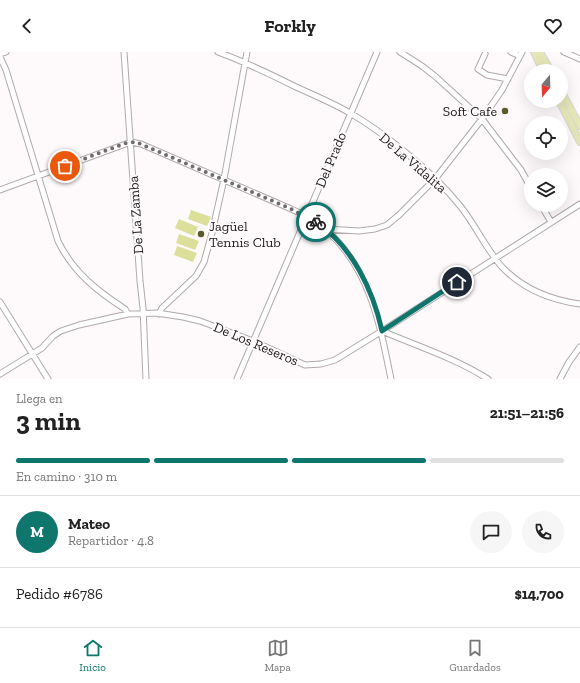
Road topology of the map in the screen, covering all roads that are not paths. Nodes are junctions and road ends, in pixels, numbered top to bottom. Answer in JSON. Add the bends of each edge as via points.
{"nodes":[{"id":1,"x":6,"y":52,"type":"edge"},
{"id":2,"x":124,"y":52,"type":"edge"},
{"id":3,"x":218,"y":52,"type":"edge"},
{"id":4,"x":247,"y":52,"type":"edge"},
{"id":5,"x":377,"y":52,"type":"edge"},
{"id":6,"x":400,"y":52,"type":"edge"},
{"id":7,"x":511,"y":52,"type":"edge"},
{"id":8,"x":534,"y":52,"type":"edge"},
{"id":9,"x":540,"y":52,"type":"edge"},
{"id":10,"x":564,"y":52,"type":"edge"},
{"id":11,"x":485,"y":54,"type":"dead end"},
{"id":12,"x":521,"y":54,"type":"edge"},
{"id":13,"x":0,"y":55,"type":"edge"},
{"id":14,"x":580,"y":59,"type":"edge"},
{"id":15,"x":245,"y":62,"type":"junction"},
{"id":16,"x":540,"y":64,"type":"edge"},
{"id":17,"x":547,"y":64,"type":"edge"},
{"id":18,"x":508,"y":79,"type":"junction"},
{"id":19,"x":568,"y":104,"type":"edge"},
{"id":20,"x":562,"y":108,"type":"edge"},
{"id":21,"x":351,"y":113,"type":"junction"},
{"id":22,"x":482,"y":119,"type":"junction"},
{"id":23,"x":580,"y":126,"type":"edge"},
{"id":24,"x":131,"y":142,"type":"junction"},
{"id":25,"x":580,"y":142,"type":"edge"},
{"id":26,"x":524,"y":175,"type":"edge"},
{"id":27,"x":39,"y":176,"type":"junction"},
{"id":28,"x":224,"y":179,"type":"junction"},
{"id":29,"x":435,"y":179,"type":"junction"},
{"id":30,"x":0,"y":190,"type":"edge"},
{"id":31,"x":580,"y":204,"type":"edge"},
{"id":32,"x":545,"y":212,"type":"edge"},
{"id":33,"x":307,"y":217,"type":"junction"},
{"id":34,"x":551,"y":222,"type":"junction"},
{"id":35,"x":326,"y":229,"type":"junction"},
{"id":36,"x":495,"y":258,"type":"junction"},
{"id":37,"x":0,"y":302,"type":"edge"},
{"id":38,"x":580,"y":304,"type":"edge"},
{"id":39,"x":128,"y":314,"type":"junction"},
{"id":40,"x":143,"y":314,"type":"junction"},
{"id":41,"x":159,"y":314,"type":"junction"},
{"id":42,"x":382,"y":331,"type":"junction"},
{"id":43,"x":253,"y":341,"type":"junction"},
{"id":44,"x":580,"y":347,"type":"edge"},
{"id":45,"x":32,"y":354,"type":"junction"},
{"id":46,"x":0,"y":374,"type":"edge"},
{"id":47,"x":48,"y":379,"type":"edge"},
{"id":48,"x":146,"y":379,"type":"edge"},
{"id":49,"x":237,"y":379,"type":"edge"},
{"id":50,"x":392,"y":379,"type":"edge"},
{"id":51,"x":488,"y":379,"type":"edge"},
{"id":52,"x":560,"y":379,"type":"edge"}],
"edges":[{"from":1,"to":13,"type":"street"},
{"from":2,"to":24,"type":"street","name":"De La Zamba"},
{"from":3,"to":15,"type":"street","name":"De La Vidalita"},
{"from":4,"to":15,"type":"street"},
{"from":5,"to":21,"type":"street","name":"Del Prado"},
{"from":6,"to":22,"type":"street","via":[[422,66]]},
{"from":7,"to":12,"type":"street"},
{"from":8,"to":16,"type":"main road"},
{"from":9,"to":17,"type":"main road"},
{"from":10,"to":14,"type":"street"},
{"from":11,"to":18,"type":"street","via":[[478,69],[487,75]]},
{"from":12,"to":18,"type":"street"},
{"from":13,"to":27,"type":"street"},
{"from":15,"to":21,"type":"street","name":"De La Vidalita"},
{"from":15,"to":28,"type":"street"},
{"from":18,"to":22,"type":"street"},
{"from":19,"to":23,"type":"main road"},
{"from":20,"to":25,"type":"main road"},
{"from":21,"to":29,"type":"street","name":"De La Vidalita","via":[[405,152]]},
{"from":21,"to":33,"type":"street","name":"Del Prado"},
{"from":22,"to":26,"type":"street"},
{"from":22,"to":29,"type":"street"},
{"from":24,"to":27,"type":"street"},
{"from":24,"to":28,"type":"street"},
{"from":24,"to":40,"type":"street","name":"De La Zamba"},
{"from":27,"to":30,"type":"street"},
{"from":27,"to":39,"type":"street","via":[[58,241],[66,257],[90,284],[125,309]]},
{"from":28,"to":33,"type":"street"},
{"from":28,"to":41,"type":"street","via":[[202,266],[196,276],[162,308]]},
{"from":29,"to":35,"type":"street","via":[[387,225],[359,231]]},
{"from":29,"to":36,"type":"street","name":"De La Vidalita","via":[[460,206]]},
{"from":31,"to":34,"type":"street","name":"De Los Reseros"},
{"from":32,"to":34,"type":"street"},
{"from":33,"to":35,"type":"street"},
{"from":33,"to":43,"type":"street","name":"Del Prado"},
{"from":34,"to":36,"type":"street","name":"De Los Reseros"},
{"from":35,"to":42,"type":"street","via":[[359,271],[371,296]]},
{"from":36,"to":38,"type":"street","name":"De La Vidalita","via":[[514,278],[538,293]]},
{"from":36,"to":42,"type":"street","name":"De Los Reseros"},
{"from":37,"to":45,"type":"street"},
{"from":39,"to":40,"type":"street","name":"De Los Reseros"},
{"from":39,"to":45,"type":"street","name":"De Los Reseros","via":[[62,331]]},
{"from":40,"to":41,"type":"street","name":"De Los Reseros"},
{"from":40,"to":48,"type":"street","name":"De La Zamba"},
{"from":41,"to":43,"type":"street","name":"De Los Reseros","via":[[200,321]]},
{"from":42,"to":43,"type":"street","name":"De Los Reseros","via":[[335,360],[313,365],[300,364]]},
{"from":42,"to":50,"type":"street"},
{"from":42,"to":51,"type":"street","via":[[441,355]]},
{"from":43,"to":49,"type":"street","name":"Del Prado"},
{"from":44,"to":52,"type":"street"},
{"from":45,"to":46,"type":"street","name":"De Los Reseros"},
{"from":45,"to":47,"type":"street"}]}
